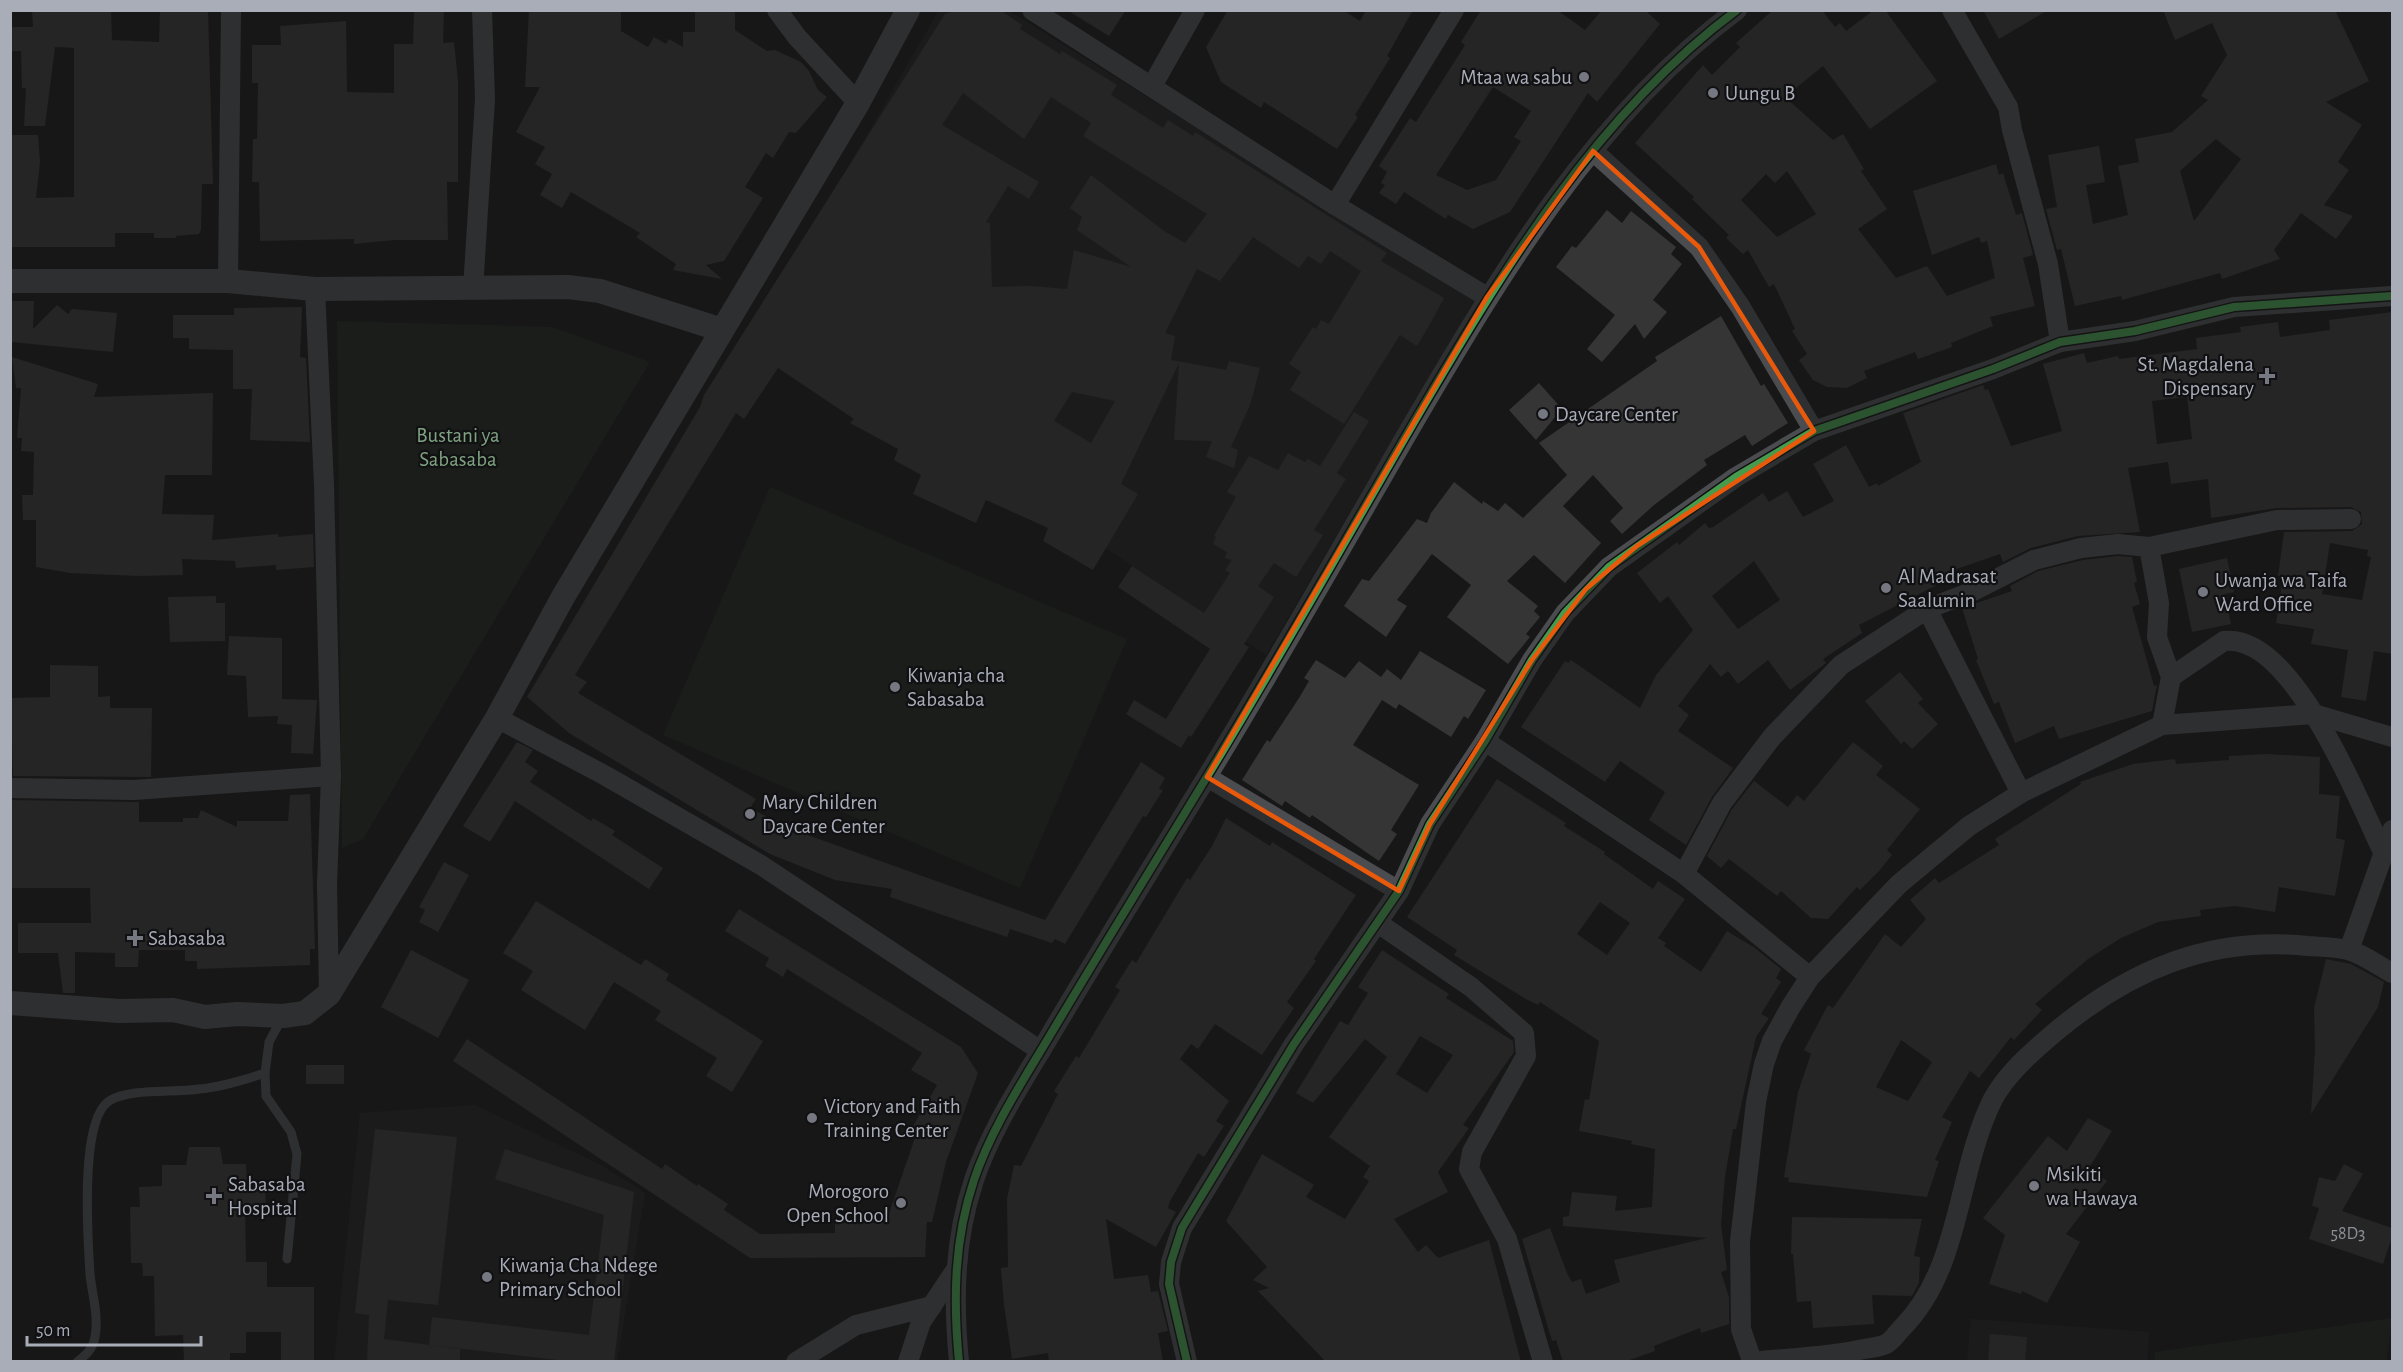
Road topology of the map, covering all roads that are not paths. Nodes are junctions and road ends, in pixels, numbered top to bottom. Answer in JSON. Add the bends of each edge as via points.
{"nodes":[{"id":1,"x":231,"y":10,"type":"edge"},
{"id":2,"x":482,"y":10,"type":"edge"},
{"id":3,"x":777,"y":10,"type":"edge"},
{"id":4,"x":908,"y":10,"type":"edge"},
{"id":5,"x":1032,"y":10,"type":"edge"},
{"id":6,"x":1195,"y":10,"type":"edge"},
{"id":7,"x":1454,"y":10,"type":"edge"},
{"id":8,"x":1737,"y":10,"type":"edge"},
{"id":9,"x":1952,"y":10,"type":"edge"},
{"id":10,"x":1152,"y":86,"type":"junction"},
{"id":11,"x":858,"y":103,"type":"junction"},
{"id":12,"x":1593,"y":151,"type":"junction"},
{"id":13,"x":1335,"y":206,"type":"junction"},
{"id":14,"x":10,"y":281,"type":"edge"},
{"id":15,"x":228,"y":281,"type":"junction"},
{"id":16,"x":315,"y":289,"type":"junction"},
{"id":17,"x":473,"y":289,"type":"junction"},
{"id":18,"x":2392,"y":296,"type":"edge"},
{"id":19,"x":1487,"y":297,"type":"junction"},
{"id":20,"x":722,"y":330,"type":"junction"},
{"id":21,"x":2060,"y":342,"type":"junction"},
{"id":22,"x":1814,"y":431,"type":"junction"},
{"id":23,"x":2351,"y":519,"type":"dead end"},
{"id":24,"x":2149,"y":547,"type":"junction"},
{"id":25,"x":1927,"y":609,"type":"junction"},
{"id":26,"x":2171,"y":677,"type":"junction"},
{"id":27,"x":2314,"y":714,"type":"junction"},
{"id":28,"x":496,"y":718,"type":"junction"},
{"id":29,"x":2162,"y":725,"type":"junction"},
{"id":30,"x":2392,"y":737,"type":"edge"},
{"id":31,"x":1485,"y":741,"type":"junction"},
{"id":32,"x":331,"y":776,"type":"junction"},
{"id":33,"x":1207,"y":777,"type":"junction"},
{"id":34,"x":10,"y":788,"type":"edge"},
{"id":35,"x":2021,"y":793,"type":"junction"},
{"id":36,"x":2392,"y":830,"type":"edge"},
{"id":37,"x":2384,"y":854,"type":"junction"},
{"id":38,"x":1684,"y":874,"type":"junction"},
{"id":39,"x":1399,"y":891,"type":"junction"},
{"id":40,"x":1378,"y":923,"type":"junction"},
{"id":41,"x":2349,"y":950,"type":"junction"},
{"id":42,"x":2392,"y":973,"type":"edge"},
{"id":43,"x":1810,"y":977,"type":"junction"},
{"id":44,"x":328,"y":994,"type":"junction"},
{"id":45,"x":10,"y":1003,"type":"edge"},
{"id":46,"x":283,"y":1016,"type":"junction"},
{"id":47,"x":1041,"y":1051,"type":"junction"},
{"id":48,"x":266,"y":1074,"type":"junction"},
{"id":49,"x":287,"y":1259,"type":"dead end"},
{"id":50,"x":954,"y":1271,"type":"junction"},
{"id":51,"x":932,"y":1306,"type":"junction"},
{"id":52,"x":1886,"y":1344,"type":"junction"},
{"id":53,"x":1751,"y":1361,"type":"edge"},
{"id":54,"x":76,"y":1362,"type":"edge"},
{"id":55,"x":796,"y":1362,"type":"edge"},
{"id":56,"x":908,"y":1362,"type":"edge"},
{"id":57,"x":959,"y":1362,"type":"edge"},
{"id":58,"x":1187,"y":1362,"type":"edge"},
{"id":59,"x":1543,"y":1362,"type":"edge"},
{"id":60,"x":1860,"y":1362,"type":"edge"}],
"edges":[{"from":1,"to":15,"type":"street"},
{"from":2,"to":17,"type":"street","via":[[485,99]]},
{"from":3,"to":11,"type":"street"},
{"from":4,"to":11,"type":"street"},
{"from":5,"to":10,"type":"street"},
{"from":6,"to":10,"type":"street"},
{"from":7,"to":13,"type":"street"},
{"from":8,"to":12,"type":"street","via":[[1698,39]]},
{"from":9,"to":21,"type":"street","via":[[2008,106],[2048,264]]},
{"from":10,"to":13,"type":"street"},
{"from":11,"to":20,"type":"street"},
{"from":12,"to":19,"type":"street"},
{"from":12,"to":22,"type":"street","via":[[1699,247],[1740,306]]},
{"from":13,"to":19,"type":"street"},
{"from":14,"to":15,"type":"street"},
{"from":15,"to":16,"type":"street"},
{"from":16,"to":17,"type":"street"},
{"from":16,"to":32,"type":"street"},
{"from":17,"to":20,"type":"street","via":[[595,289]]},
{"from":18,"to":21,"type":"street","via":[[2234,307],[2134,331]]},
{"from":19,"to":33,"type":"street"},
{"from":20,"to":28,"type":"street","via":[[563,597]]},
{"from":21,"to":22,"type":"street"},
{"from":22,"to":31,"type":"street","via":[[1736,477],[1609,567],[1565,613],[1532,660]]},
{"from":23,"to":24,"type":"street","via":[[2277,520]]},
{"from":24,"to":25,"type":"street","via":[[2118,544],[2081,548],[2034,560]]},
{"from":24,"to":26,"type":"street","via":[[2159,603],[2157,637]]},
{"from":25,"to":35,"type":"street"},
{"from":25,"to":38,"type":"street","via":[[1841,665],[1809,695],[1722,803]]},
{"from":26,"to":27,"type":"street","via":[[2215,645],[2240,642],[2258,649],[2281,669]]},
{"from":26,"to":29,"type":"street"},
{"from":27,"to":29,"type":"street"},
{"from":27,"to":30,"type":"street"},
{"from":27,"to":37,"type":"street"},
{"from":28,"to":44,"type":"street"},
{"from":28,"to":47,"type":"street","via":[[762,865]]},
{"from":29,"to":35,"type":"street"},
{"from":31,"to":38,"type":"street"},
{"from":31,"to":39,"type":"street","via":[[1430,824]]},
{"from":32,"to":34,"type":"street","via":[[135,790]]},
{"from":32,"to":44,"type":"street"},
{"from":33,"to":39,"type":"street"},
{"from":33,"to":47,"type":"street"},
{"from":35,"to":43,"type":"street","via":[[1969,826],[1899,884]]},
{"from":36,"to":37,"type":"street"},
{"from":37,"to":41,"type":"street"},
{"from":38,"to":43,"type":"street"},
{"from":39,"to":40,"type":"street"},
{"from":40,"to":58,"type":"street","via":[[1294,1044],[1182,1228],[1168,1284]]},
{"from":40,"to":59,"type":"street","via":[[1471,987],[1524,1033],[1526,1056],[1472,1152],[1469,1169],[1507,1239]]},
{"from":41,"to":42,"type":"street"},
{"from":41,"to":52,"type":"street","via":[[2281,943],[2201,951],[2143,974],[2081,1010],[2025,1059],[1994,1097],[1936,1279],[1914,1316]]},
{"from":43,"to":53,"type":"street","via":[[1772,1041],[1756,1101],[1743,1200],[1739,1284],[1741,1329]]},
{"from":44,"to":46,"type":"street","via":[[305,1013]]},
{"from":45,"to":46,"type":"street","via":[[119,1011],[173,1010],[205,1017]]},
{"from":46,"to":48,"type":"lane","via":[[269,1042]]},
{"from":47,"to":50,"type":"street","via":[[987,1144],[965,1211]]},
{"from":48,"to":49,"type":"lane","via":[[266,1096],[291,1132],[297,1154]]},
{"from":48,"to":54,"type":"lane","via":[[201,1089],[143,1092],[109,1101],[96,1117],[88,1157],[88,1222],[90,1276],[97,1316],[95,1340],[87,1354]]},
{"from":50,"to":51,"type":"street"},
{"from":50,"to":57,"type":"street"},
{"from":51,"to":55,"type":"street","via":[[855,1325]]},
{"from":51,"to":56,"type":"street","via":[[921,1322]]},
{"from":52,"to":53,"type":"street","via":[[1836,1355]]},
{"from":52,"to":60,"type":"street"}]}
